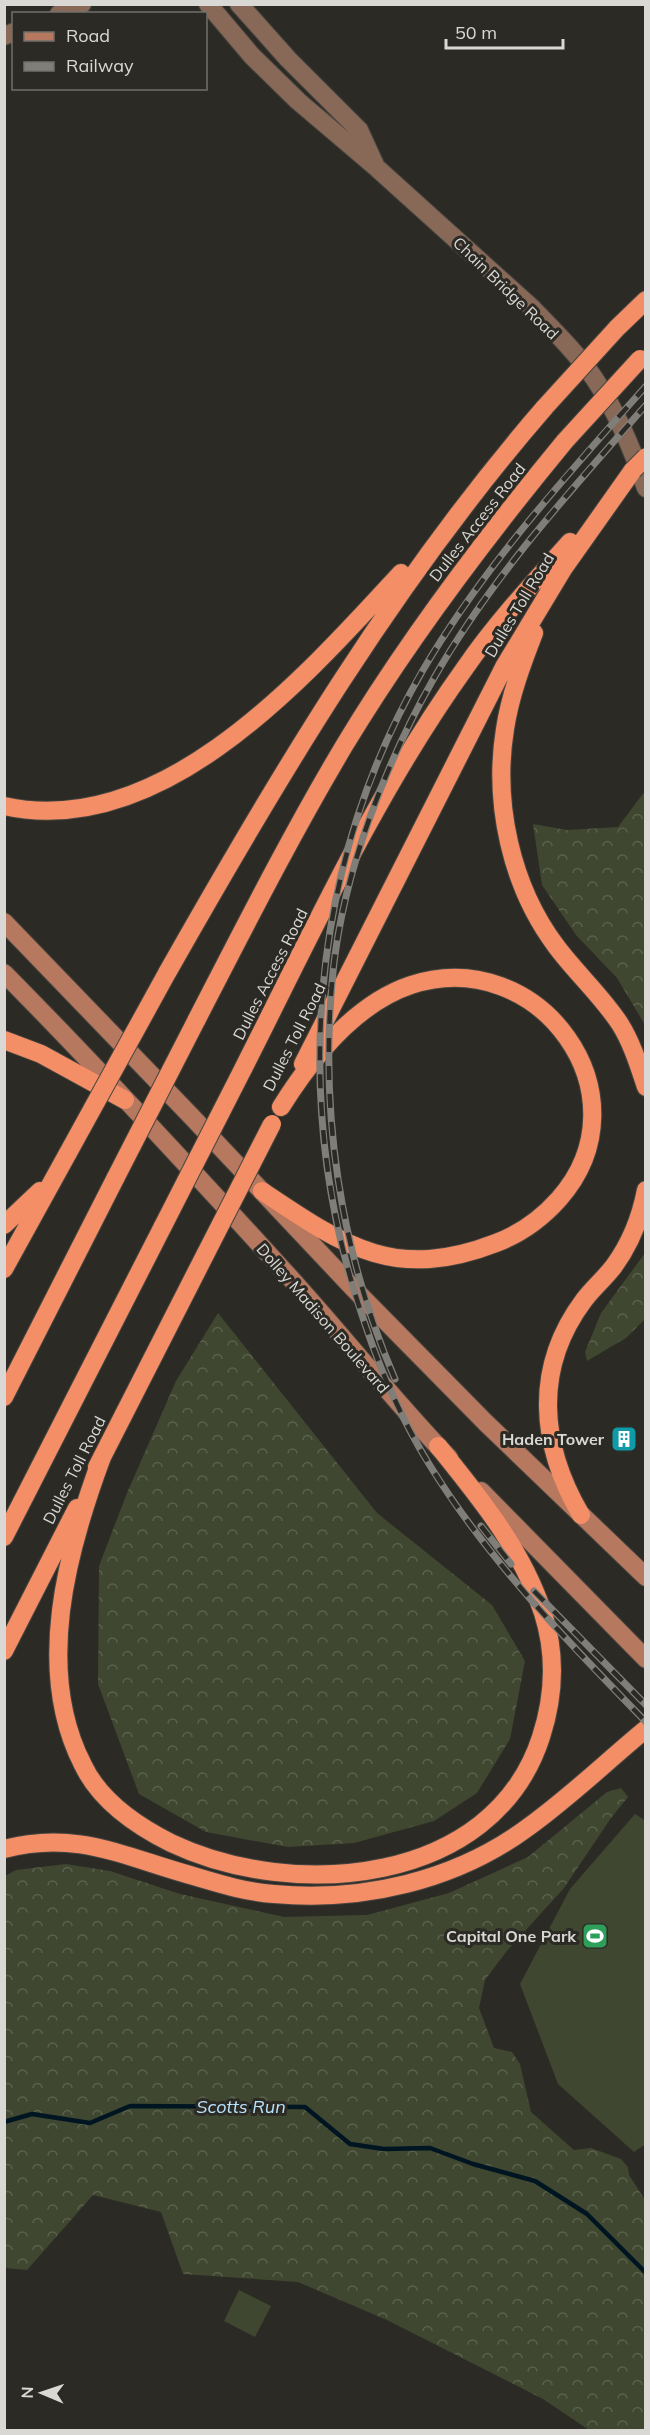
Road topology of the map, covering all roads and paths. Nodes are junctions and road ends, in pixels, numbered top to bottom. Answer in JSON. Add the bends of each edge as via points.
{"nodes":[{"id":1,"x":82,"y":4,"type":"edge"},
{"id":2,"x":208,"y":4,"type":"edge"},
{"id":3,"x":239,"y":4,"type":"edge"},
{"id":4,"x":64,"y":12,"type":"edge"},
{"id":5,"x":378,"y":169,"type":"junction"},
{"id":6,"x":645,"y":300,"type":"edge"},
{"id":7,"x":643,"y":356,"type":"edge"},
{"id":8,"x":639,"y":463,"type":"edge"},
{"id":9,"x":645,"y":488,"type":"edge"},
{"id":10,"x":461,"y":508,"type":"junction"},
{"id":11,"x":597,"y":515,"type":"junction"},
{"id":12,"x":563,"y":568,"type":"junction"},
{"id":13,"x":4,"y":806,"type":"edge"},
{"id":14,"x":4,"y":922,"type":"edge"},
{"id":15,"x":4,"y":973,"type":"edge"},
{"id":16,"x":4,"y":1040,"type":"edge"},
{"id":17,"x":645,"y":1087,"type":"edge"},
{"id":18,"x":125,"y":1100,"type":"junction"},
{"id":19,"x":281,"y":1107,"type":"junction"},
{"id":20,"x":65,"y":1158,"type":"junction"},
{"id":21,"x":645,"y":1190,"type":"edge"},
{"id":22,"x":262,"y":1191,"type":"junction"},
{"id":23,"x":4,"y":1225,"type":"edge"},
{"id":24,"x":4,"y":1269,"type":"edge"},
{"id":25,"x":4,"y":1397,"type":"edge"},
{"id":26,"x":438,"y":1446,"type":"junction"},
{"id":27,"x":102,"y":1457,"type":"junction"},
{"id":28,"x":581,"y":1515,"type":"junction"},
{"id":29,"x":4,"y":1537,"type":"edge"},
{"id":30,"x":645,"y":1577,"type":"edge"},
{"id":31,"x":4,"y":1651,"type":"edge"},
{"id":32,"x":645,"y":1659,"type":"edge"},
{"id":33,"x":645,"y":1729,"type":"edge"},
{"id":34,"x":645,"y":1737,"type":"edge"},
{"id":35,"x":620,"y":1750,"type":"junction"},
{"id":36,"x":4,"y":1849,"type":"edge"}],
"edges":[{"from":1,"to":4,"type":"street"},
{"from":2,"to":5,"type":"street","name":"Chain Bridge Road","via":[[276,80]]},
{"from":3,"to":5,"type":"street","name":"Chain Bridge Road","via":[[359,130]]},
{"from":5,"to":9,"type":"street","name":"Chain Bridge Road","via":[[532,308],[593,377],[630,444]]},
{"from":6,"to":10,"type":"highway","bridge":true,"via":[[544,407]]},
{"from":7,"to":25,"type":"highway","name":"Dulles Access Road","bridge":true,"via":[[565,441],[450,587],[357,725],[297,828]]},
{"from":8,"to":11,"type":"highway","name":"Dulles Access Road"},
{"from":10,"to":13,"type":"highway","via":[[276,699],[189,767],[139,792],[95,806],[52,812]]},
{"from":10,"to":20,"type":"highway","bridge":true,"via":[[331,693],[227,867]]},
{"from":11,"to":12,"type":"highway","name":"Dulles Toll Road"},
{"from":11,"to":29,"type":"highway","name":"Dulles Access Road","bridge":true,"via":[[513,605],[465,667],[380,802]]},
{"from":12,"to":17,"type":"highway","via":[[512,698],[505,729],[502,797],[527,896],[540,923],[620,1024],[636,1056]]},
{"from":12,"to":19,"type":"highway","name":"Dulles Toll Road","via":[[504,667]]},
{"from":14,"to":22,"type":"main road"},
{"from":15,"to":18,"type":"main road","name":"Dolley Madison Boulevard"},
{"from":16,"to":18,"type":"highway","via":[[41,1054]]},
{"from":18,"to":26,"type":"main road","name":"Dolley Madison Boulevard","via":[[285,1272]]},
{"from":19,"to":22,"type":"highway","via":[[323,1050],[375,1004],[410,986],[435,980],[469,979],[498,985],[524,997],[565,1032],[587,1078],[592,1116],[581,1166],[550,1209],[507,1239],[478,1250],[417,1259],[393,1258],[359,1249],[332,1237]]},
{"from":19,"to":27,"type":"highway","name":"Dulles Toll Road","bridge":true},
{"from":20,"to":23,"type":"highway","via":[[35,1196]]},
{"from":20,"to":24,"type":"highway"},
{"from":21,"to":28,"type":"highway","via":[[632,1234],[615,1265],[566,1328],[556,1349],[550,1378],[548,1403],[553,1452],[559,1474]]},
{"from":22,"to":28,"type":"main road","via":[[354,1289]]},
{"from":26,"to":27,"type":"highway","via":[[510,1542],[543,1613],[552,1664],[547,1719],[519,1781],[470,1832],[402,1863],[369,1871],[321,1875],[246,1868],[182,1848],[126,1815],[84,1769],[65,1719],[60,1633],[71,1560]]},
{"from":26,"to":32,"type":"main road","name":"Dolley Madison Boulevard"},
{"from":27,"to":31,"type":"highway","name":"Dulles Toll Road"},
{"from":28,"to":30,"type":"main road"},
{"from":33,"to":35,"type":"highway"},
{"from":34,"to":35,"type":"highway"},
{"from":35,"to":36,"type":"highway","via":[[527,1829],[472,1862],[364,1893],[272,1894],[214,1882],[79,1843],[43,1842]]}]}
